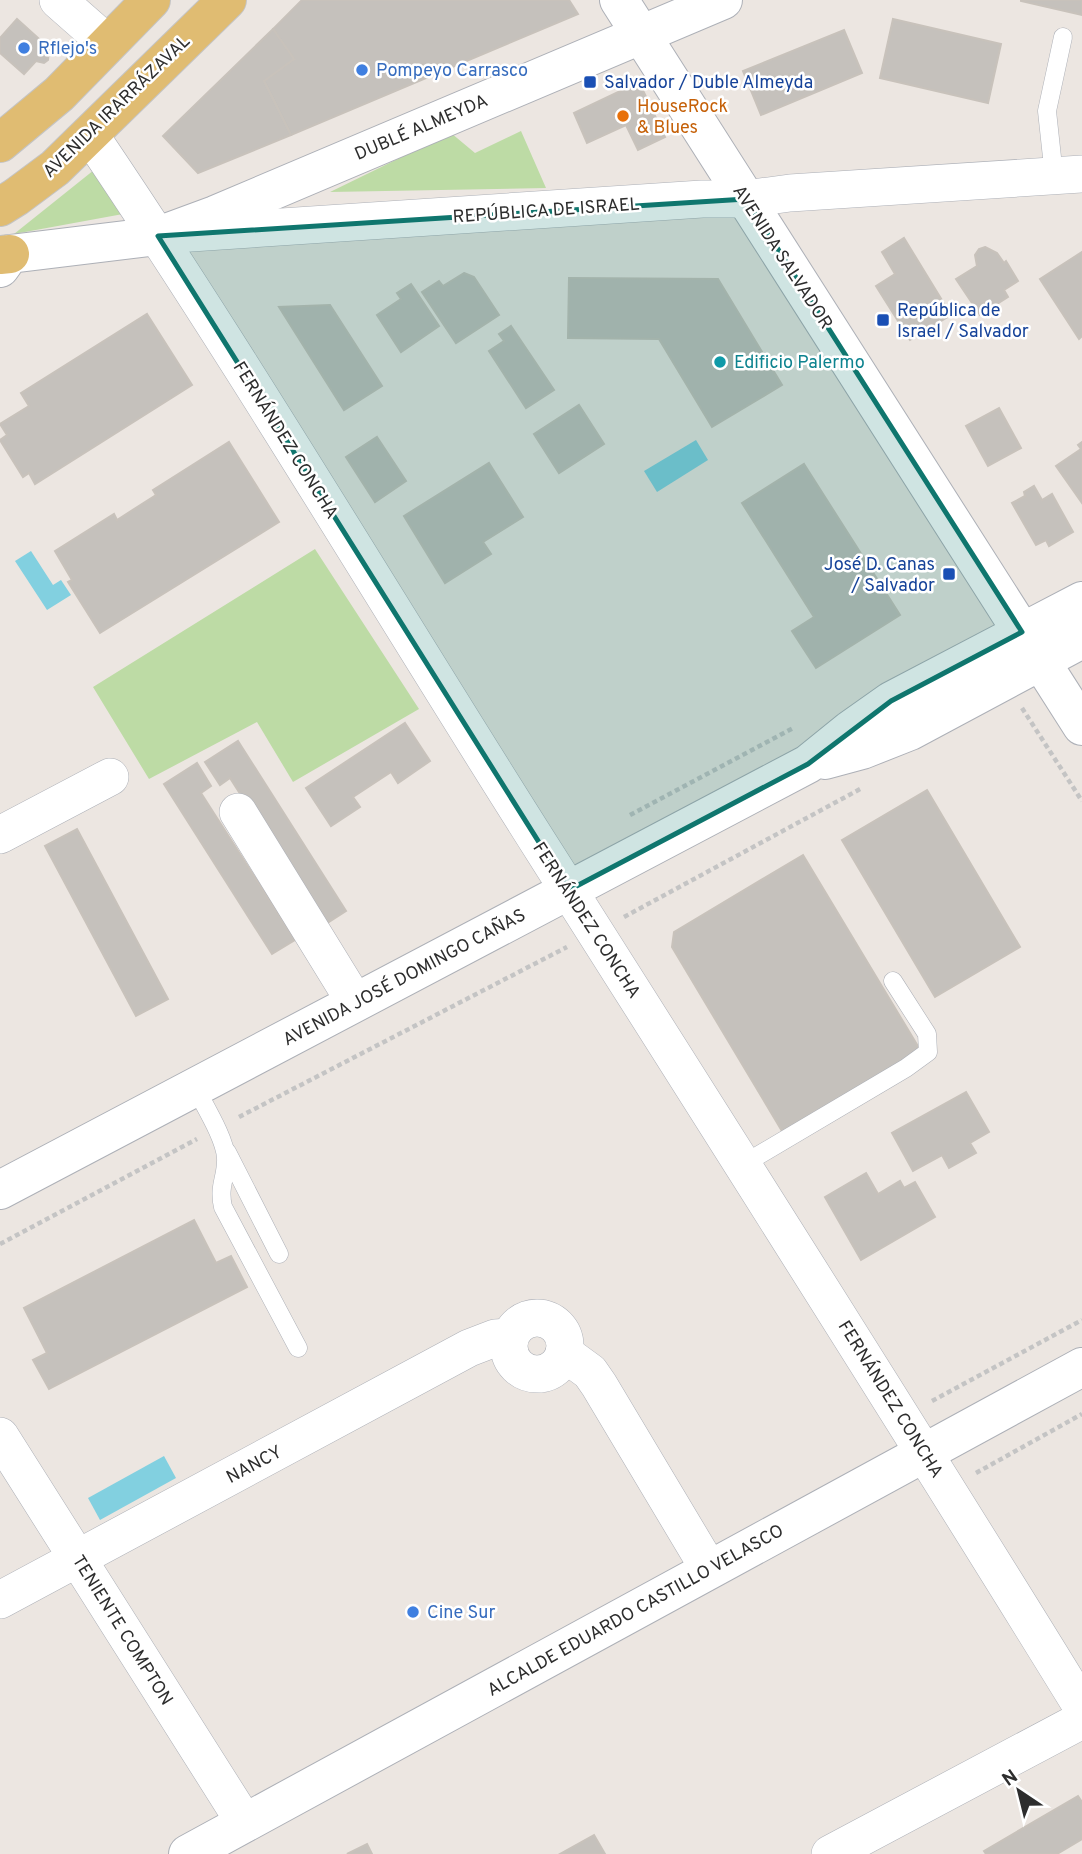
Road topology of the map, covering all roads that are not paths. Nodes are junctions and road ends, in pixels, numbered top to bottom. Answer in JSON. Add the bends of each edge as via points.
{"nodes":[{"id":1,"x":58,"y":0,"type":"edge"},
{"id":2,"x":151,"y":0,"type":"edge"},
{"id":3,"x":227,"y":0,"type":"edge"},
{"id":4,"x":618,"y":0,"type":"edge"},
{"id":5,"x":723,"y":0,"type":"edge"},
{"id":6,"x":641,"y":35,"type":"junction"},
{"id":7,"x":1063,"y":37,"type":"dead end"},
{"id":8,"x":108,"y":44,"type":"junction"},
{"id":9,"x":90,"y":135,"type":"junction"},
{"id":10,"x":0,"y":143,"type":"edge"},
{"id":11,"x":1068,"y":175,"type":"edge"},
{"id":12,"x":746,"y":199,"type":"junction"},
{"id":13,"x":0,"y":207,"type":"edge"},
{"id":14,"x":158,"y":236,"type":"junction"},
{"id":15,"x":3,"y":259,"type":"edge"},
{"id":16,"x":1082,"y":601,"type":"edge"},
{"id":17,"x":1082,"y":639,"type":"edge"},
{"id":18,"x":1031,"y":646,"type":"junction"},
{"id":19,"x":1082,"y":726,"type":"edge"},
{"id":20,"x":110,"y":777,"type":"dead end"},
{"id":21,"x":238,"y":812,"type":"dead end"},
{"id":22,"x":0,"y":835,"type":"edge"},
{"id":23,"x":569,"y":890,"type":"junction"},
{"id":24,"x":893,"y":981,"type":"dead end"},
{"id":25,"x":355,"y":1002,"type":"junction"},
{"id":26,"x":195,"y":1087,"type":"junction"},
{"id":27,"x":224,"y":1146,"type":"junction"},
{"id":28,"x":742,"y":1165,"type":"junction"},
{"id":29,"x":0,"y":1190,"type":"edge"},
{"id":30,"x":279,"y":1254,"type":"dead end"},
{"id":31,"x":298,"y":1348,"type":"dead end"},
{"id":32,"x":1082,"y":1367,"type":"edge"},
{"id":33,"x":0,"y":1436,"type":"edge"},
{"id":34,"x":925,"y":1453,"type":"junction"},
{"id":35,"x":78,"y":1558,"type":"junction"},
{"id":36,"x":709,"y":1569,"type":"junction"},
{"id":37,"x":0,"y":1600,"type":"edge"},
{"id":38,"x":1082,"y":1707,"type":"edge"},
{"id":39,"x":1082,"y":1720,"type":"edge"},
{"id":40,"x":245,"y":1823,"type":"junction"},
{"id":41,"x":188,"y":1854,"type":"edge"},
{"id":42,"x":830,"y":1854,"type":"edge"}],
"edges":[{"from":1,"to":8,"type":"street"},
{"from":2,"to":8,"type":"main road"},
{"from":3,"to":9,"type":"main road","name":"AVENIDA IRARRÁZAVAL"},
{"from":4,"to":6,"type":"main road","name":"AVENIDA SALVADOR"},
{"from":5,"to":6,"type":"main road","name":"DUBLÉ ALMEYDA"},
{"from":6,"to":12,"type":"main road","name":"AVENIDA SALVADOR"},
{"from":6,"to":14,"type":"main road","name":"DUBLÉ ALMEYDA"},
{"from":7,"to":11,"type":"lane","via":[[1047,111]]},
{"from":8,"to":10,"type":"main road","via":[[59,94]]},
{"from":9,"to":13,"type":"main road","name":"AVENIDA IRARRÁZAVAL","via":[[55,168]]},
{"from":9,"to":14,"type":"street","name":"FERNÁNDEZ CONCHA"},
{"from":11,"to":12,"type":"street","name":"REPÚBLICA DE ISRAEL"},
{"from":12,"to":14,"type":"street","name":"REPÚBLICA DE ISRAEL"},
{"from":12,"to":18,"type":"main road","name":"AVENIDA SALVADOR"},
{"from":14,"to":15,"type":"main road","name":"REPÚBLICA DE ISRAEL"},
{"from":14,"to":23,"type":"street","name":"FERNÁNDEZ CONCHA"},
{"from":16,"to":18,"type":"main road","name":"AVENIDA JOSÉ DOMINGO CAÑAS"},
{"from":17,"to":18,"type":"main road","name":"AVENIDA JOSÉ DOMINGO CAÑAS"},
{"from":18,"to":19,"type":"main road","name":"AVENIDA SALVADOR"},
{"from":18,"to":23,"type":"main road","name":"AVENIDA JOSÉ DOMINGO CAÑAS","via":[[891,702],[808,764]]},
{"from":20,"to":22,"type":"street"},
{"from":21,"to":25,"type":"street"},
{"from":23,"to":25,"type":"main road","name":"AVENIDA JOSÉ DOMINGO CAÑAS"},
{"from":23,"to":28,"type":"street","name":"FERNÁNDEZ CONCHA"},
{"from":24,"to":28,"type":"lane","via":[[927,1034],[928,1052]]},
{"from":25,"to":26,"type":"main road","name":"AVENIDA JOSÉ DOMINGO CAÑAS"},
{"from":26,"to":27,"type":"lane"},
{"from":26,"to":29,"type":"main road","name":"AVENIDA JOSÉ DOMINGO CAÑAS"},
{"from":27,"to":30,"type":"lane"},
{"from":27,"to":31,"type":"lane","via":[[223,1207]]},
{"from":28,"to":34,"type":"street","name":"FERNÁNDEZ CONCHA"},
{"from":32,"to":34,"type":"main road","name":"ALCALDE EDUARDO CASTILLO VELASCO"},
{"from":33,"to":35,"type":"street","name":"TENIENTE COMPTON"},
{"from":34,"to":36,"type":"main road","name":"ALCALDE EDUARDO CASTILLO VELASCO"},
{"from":34,"to":38,"type":"street","name":"FERNÁNDEZ CONCHA"},
{"from":35,"to":36,"type":"street","name":"NANCY","via":[[469,1348],[495,1338],[510,1338],[511,1357],[524,1371],[534,1374],[553,1369],[564,1353],[590,1373]]},
{"from":35,"to":37,"type":"street","name":"NANCY"},
{"from":35,"to":40,"type":"street","name":"TENIENTE COMPTON"},
{"from":36,"to":40,"type":"main road","name":"ALCALDE EDUARDO CASTILLO VELASCO"},
{"from":39,"to":42,"type":"street"},
{"from":40,"to":41,"type":"main road","name":"ALCALDE EDUARDO CASTILLO VELASCO"}]}
